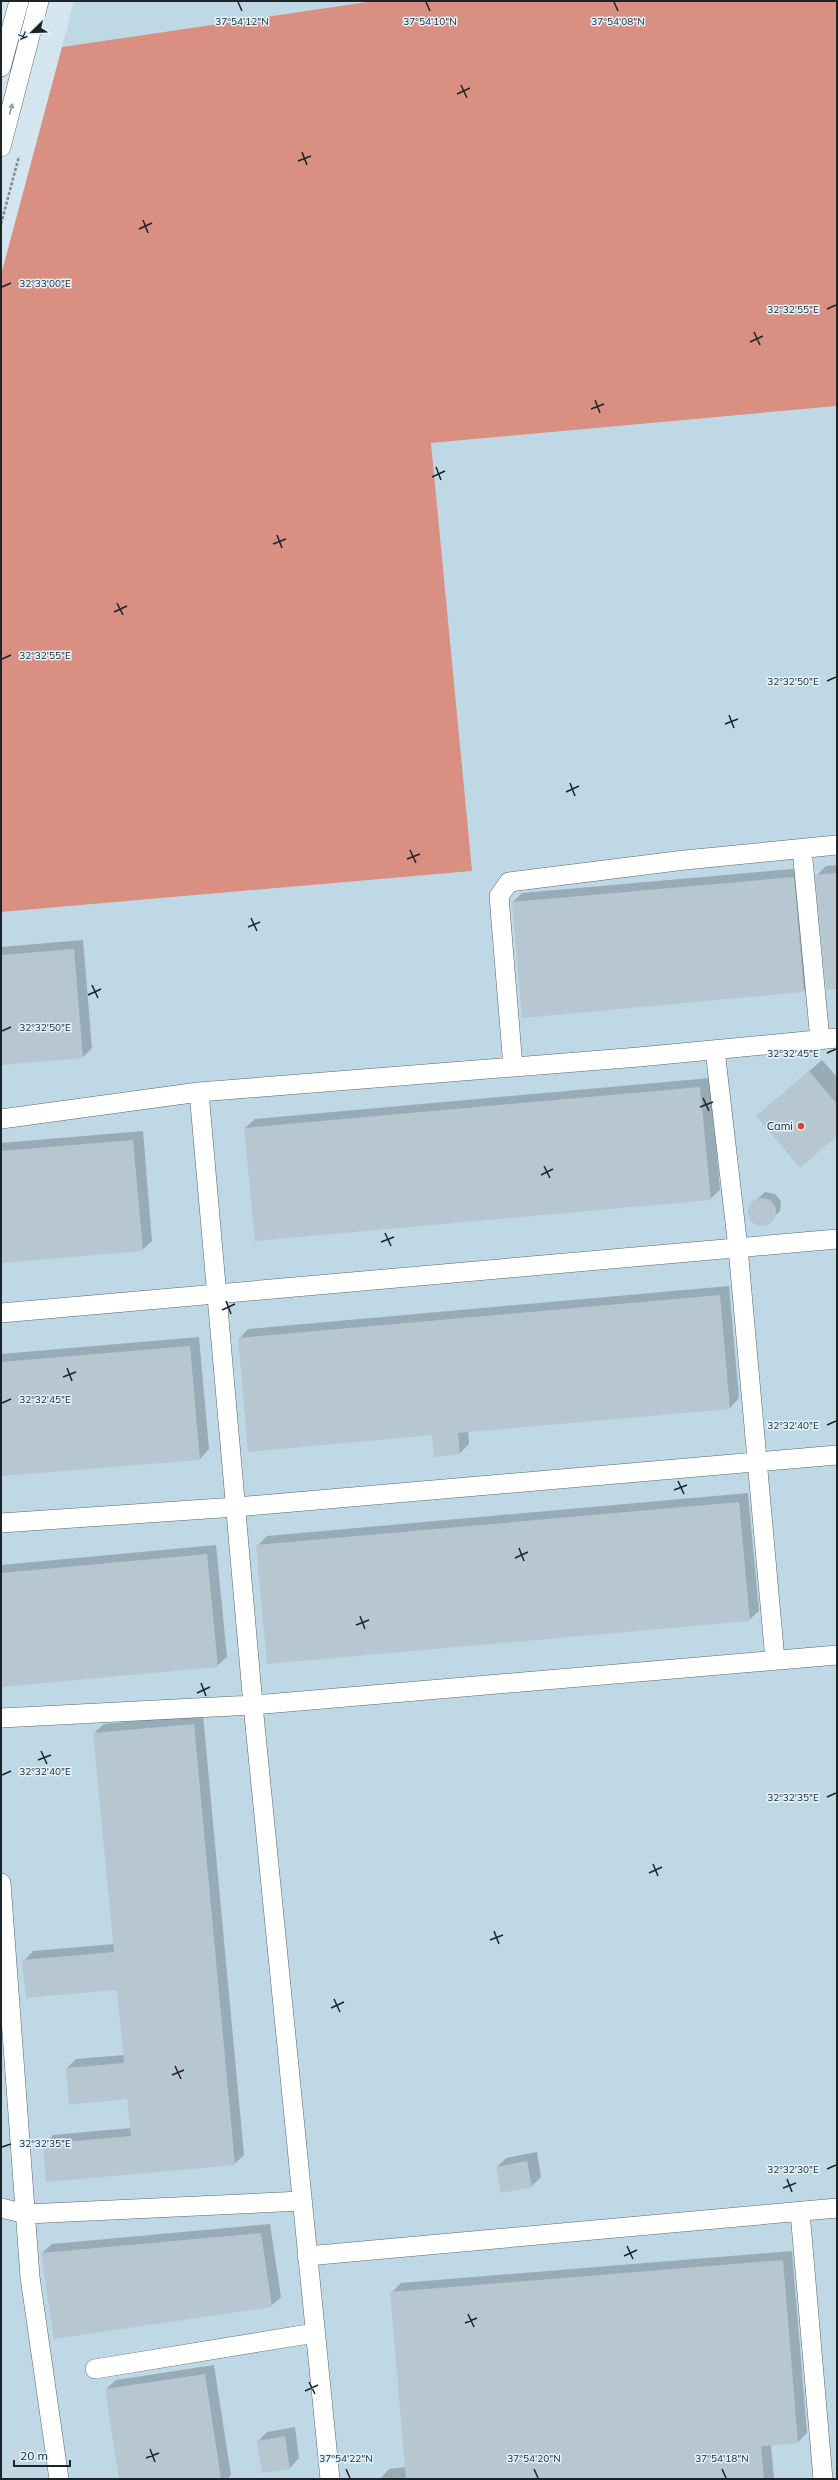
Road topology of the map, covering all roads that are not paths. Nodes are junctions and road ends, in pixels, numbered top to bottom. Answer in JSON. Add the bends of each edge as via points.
{"nodes":[{"id":1,"x":18,"y":1,"type":"edge"},
{"id":2,"x":39,"y":1,"type":"edge"},
{"id":3,"x":1,"y":67,"type":"edge"},
{"id":4,"x":1,"y":147,"type":"edge"},
{"id":5,"x":837,"y":845,"type":"edge"},
{"id":6,"x":802,"y":848,"type":"junction"},
{"id":7,"x":829,"y":1039,"type":"edge"},
{"id":8,"x":715,"y":1050,"type":"junction"},
{"id":9,"x":513,"y":1067,"type":"junction"},
{"id":10,"x":199,"y":1092,"type":"junction"},
{"id":11,"x":1,"y":1119,"type":"edge"},
{"id":12,"x":837,"y":1239,"type":"edge"},
{"id":13,"x":738,"y":1248,"type":"junction"},
{"id":14,"x":217,"y":1294,"type":"junction"},
{"id":15,"x":1,"y":1313,"type":"edge"},
{"id":16,"x":837,"y":1455,"type":"edge"},
{"id":17,"x":758,"y":1462,"type":"junction"},
{"id":18,"x":236,"y":1507,"type":"junction"},
{"id":19,"x":1,"y":1523,"type":"edge"},
{"id":20,"x":837,"y":1655,"type":"edge"},
{"id":21,"x":775,"y":1660,"type":"junction"},
{"id":22,"x":253,"y":1705,"type":"junction"},
{"id":23,"x":1,"y":1718,"type":"edge"},
{"id":24,"x":1,"y":1883,"type":"edge"},
{"id":25,"x":302,"y":2201,"type":"junction"},
{"id":26,"x":1,"y":2208,"type":"edge"},
{"id":27,"x":837,"y":2208,"type":"edge"},
{"id":28,"x":800,"y":2212,"type":"junction"},
{"id":29,"x":26,"y":2214,"type":"junction"},
{"id":30,"x":308,"y":2256,"type":"junction"},
{"id":31,"x":315,"y":2333,"type":"junction"},
{"id":32,"x":95,"y":2369,"type":"dead end"},
{"id":33,"x":59,"y":2479,"type":"edge"},
{"id":34,"x":330,"y":2479,"type":"edge"},
{"id":35,"x":823,"y":2479,"type":"edge"}],
"edges":[{"from":1,"to":3,"type":"street"},
{"from":4,"to":2,"type":"street","one_way":true},
{"from":5,"to":6,"type":"street"},
{"from":6,"to":7,"type":"street"},
{"from":6,"to":9,"type":"street","via":[[509,882],[499,896]]},
{"from":7,"to":8,"type":"street"},
{"from":8,"to":9,"type":"street"},
{"from":8,"to":13,"type":"street"},
{"from":9,"to":10,"type":"street"},
{"from":10,"to":11,"type":"street"},
{"from":10,"to":14,"type":"street"},
{"from":12,"to":13,"type":"street"},
{"from":13,"to":14,"type":"street"},
{"from":13,"to":17,"type":"street"},
{"from":14,"to":15,"type":"street"},
{"from":14,"to":18,"type":"street"},
{"from":16,"to":17,"type":"street"},
{"from":17,"to":18,"type":"street"},
{"from":17,"to":21,"type":"street"},
{"from":18,"to":19,"type":"street"},
{"from":18,"to":22,"type":"street"},
{"from":20,"to":21,"type":"street"},
{"from":21,"to":22,"type":"street"},
{"from":22,"to":23,"type":"street"},
{"from":22,"to":25,"type":"street"},
{"from":24,"to":29,"type":"street"},
{"from":25,"to":29,"type":"street"},
{"from":25,"to":30,"type":"street"},
{"from":26,"to":29,"type":"street"},
{"from":27,"to":28,"type":"street"},
{"from":28,"to":30,"type":"street"},
{"from":28,"to":35,"type":"street"},
{"from":29,"to":33,"type":"street","via":[[30,2277]]},
{"from":30,"to":31,"type":"street"},
{"from":31,"to":32,"type":"street"},
{"from":31,"to":34,"type":"street"}]}
